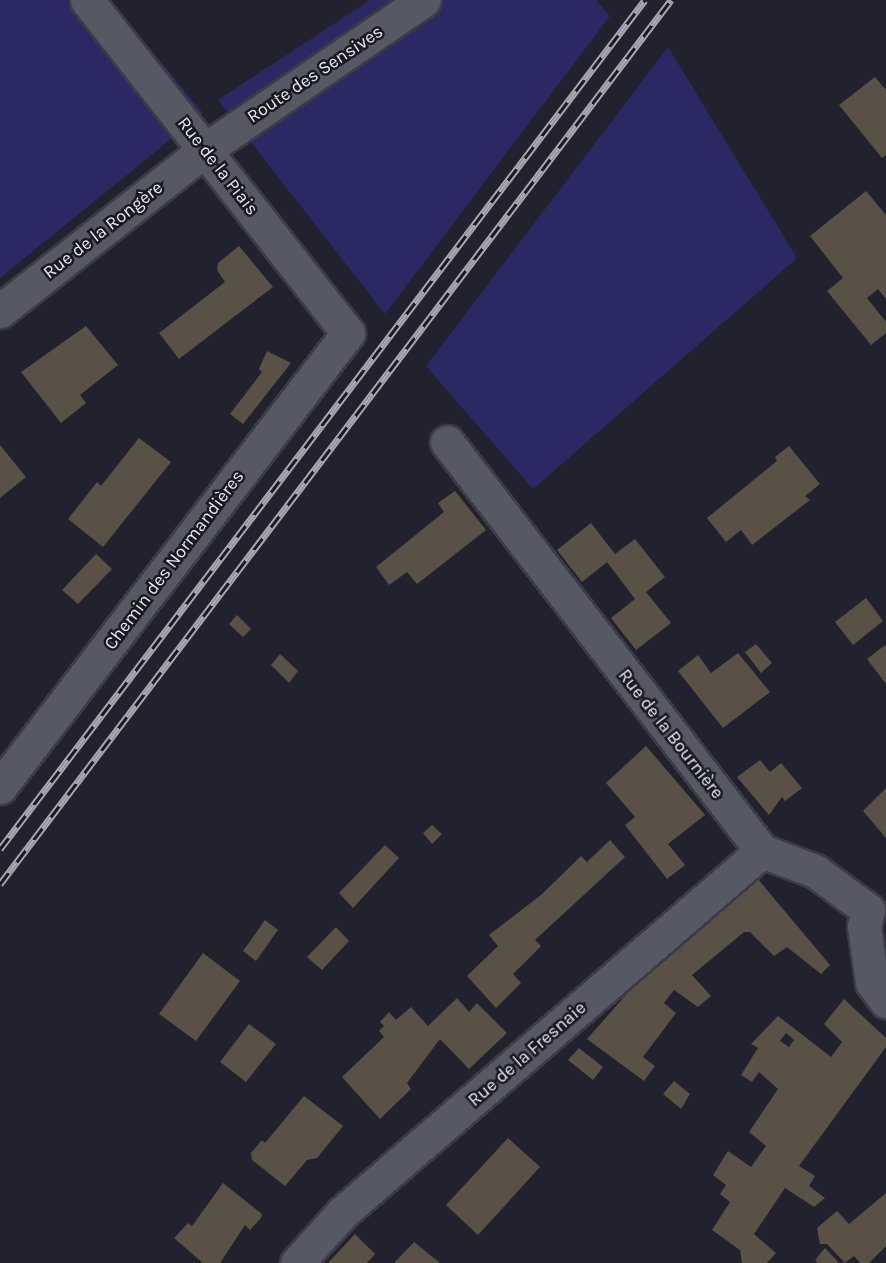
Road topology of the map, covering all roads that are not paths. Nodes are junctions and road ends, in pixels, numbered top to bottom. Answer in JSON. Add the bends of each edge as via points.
{"nodes":[{"id":1,"x":87,"y":0,"type":"edge"},
{"id":2,"x":424,"y":0,"type":"edge"},
{"id":3,"x":206,"y":149,"type":"junction"},
{"id":4,"x":0,"y":311,"type":"edge"},
{"id":5,"x":348,"y":333,"type":"joint"},
{"id":6,"x":447,"y":442,"type":"dead end"},
{"id":7,"x":0,"y":787,"type":"edge"},
{"id":8,"x":762,"y":851,"type":"junction"},
{"id":9,"x":877,"y":910,"type":"edge"},
{"id":10,"x":886,"y":1001,"type":"edge"},
{"id":11,"x":297,"y":1263,"type":"edge"}],
"edges":[{"from":1,"to":3,"type":"street","name":"Rue de la Piais"},
{"from":2,"to":3,"type":"street","name":"Route des Sensives"},
{"from":3,"to":4,"type":"street","name":"Rue de la Rongère"},
{"from":3,"to":5,"type":"street","name":"Rue de la Piais"},
{"from":5,"to":7,"type":"street","name":"Chemin des Normandières"},
{"from":6,"to":8,"type":"street","name":"Rue de la Bournière"},
{"from":8,"to":9,"type":"street","via":[[815,871]]},
{"from":8,"to":11,"type":"street","name":"Rue de la Fresnaie","via":[[342,1213]]},
{"from":9,"to":10,"type":"street","via":[[864,926],[872,982]]}]}
